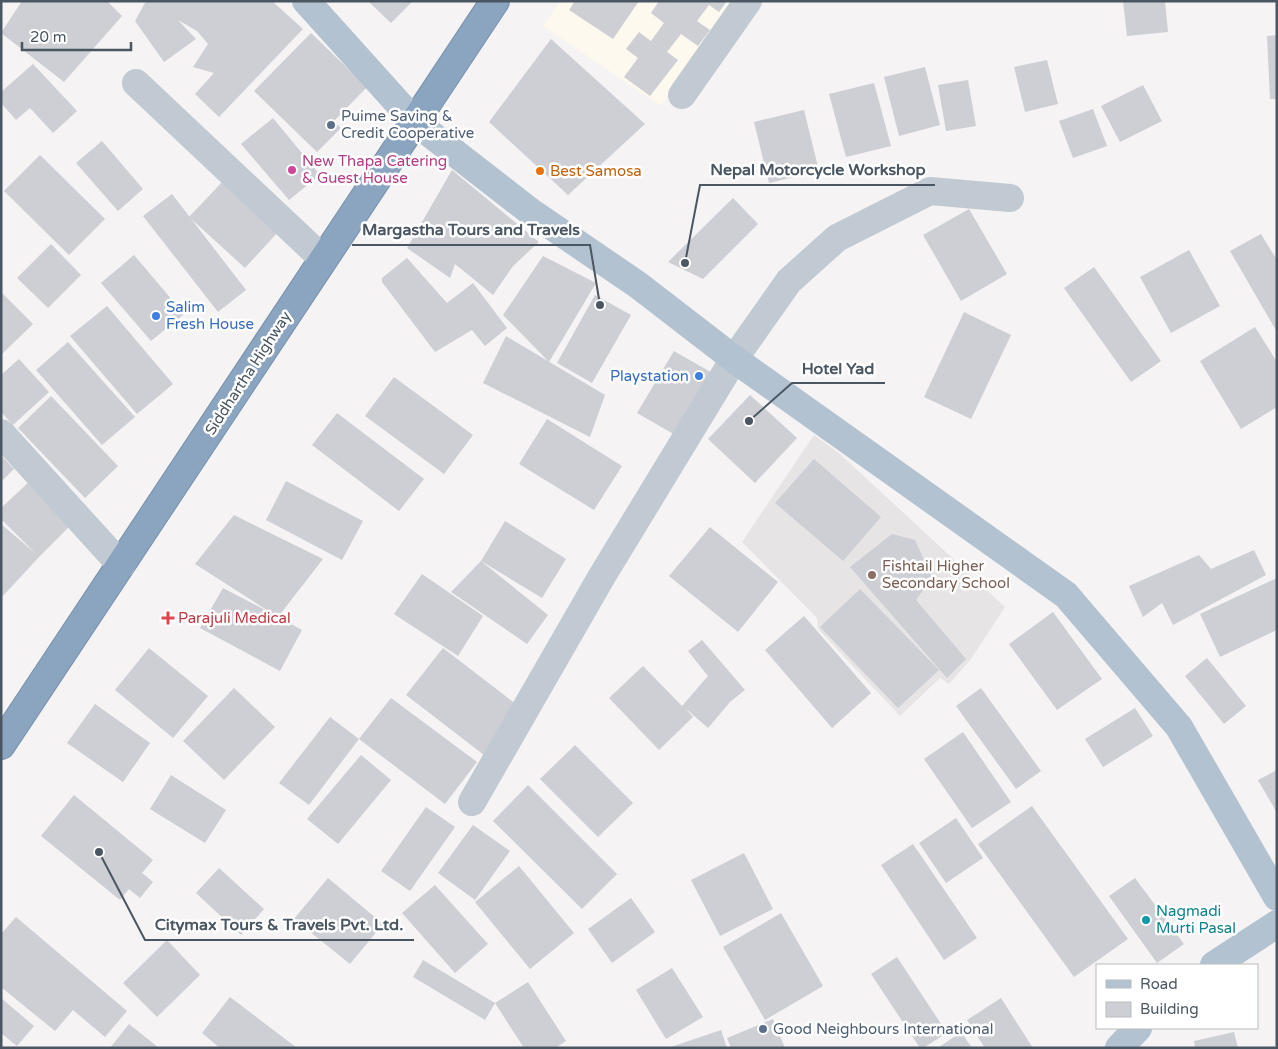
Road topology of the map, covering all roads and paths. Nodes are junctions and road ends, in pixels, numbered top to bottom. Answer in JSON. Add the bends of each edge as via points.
{"nodes":[{"id":1,"x":306,"y":1,"type":"edge"},
{"id":2,"x":495,"y":1,"type":"edge"},
{"id":3,"x":748,"y":1,"type":"edge"},
{"id":4,"x":136,"y":83,"type":"dead end"},
{"id":5,"x":682,"y":96,"type":"dead end"},
{"id":6,"x":414,"y":122,"type":"junction"},
{"id":7,"x":1010,"y":198,"type":"dead end"},
{"id":8,"x":323,"y":259,"type":"junction"},
{"id":9,"x":734,"y":359,"type":"junction"},
{"id":10,"x":1,"y":433,"type":"edge"},
{"id":11,"x":121,"y":565,"type":"junction"},
{"id":12,"x":1,"y":746,"type":"edge"},
{"id":13,"x":472,"y":802,"type":"dead end"},
{"id":14,"x":1277,"y":897,"type":"edge"},
{"id":15,"x":1277,"y":924,"type":"edge"},
{"id":16,"x":1216,"y":964,"type":"edge"},
{"id":17,"x":1137,"y":1029,"type":"edge"},
{"id":18,"x":1118,"y":1048,"type":"edge"}],
"edges":[{"from":1,"to":6,"type":"main road"},
{"from":2,"to":6,"type":"highway","name":"Siddhartha Highway"},
{"from":3,"to":5,"type":"street"},
{"from":4,"to":8,"type":"street"},
{"from":6,"to":8,"type":"highway","name":"Siddhartha Highway"},
{"from":6,"to":9,"type":"main road","via":[[531,212],[638,285]]},
{"from":7,"to":9,"type":"street","via":[[930,191],[837,238],[789,281]]},
{"from":8,"to":11,"type":"highway","name":"Siddhartha Highway"},
{"from":9,"to":13,"type":"street","via":[[602,576]]},
{"from":9,"to":14,"type":"main road","via":[[1066,595],[1179,727]]},
{"from":10,"to":11,"type":"street"},
{"from":11,"to":12,"type":"highway","name":"Siddhartha Highway"},
{"from":15,"to":16,"type":"main road"},
{"from":17,"to":18,"type":"main road"}]}
